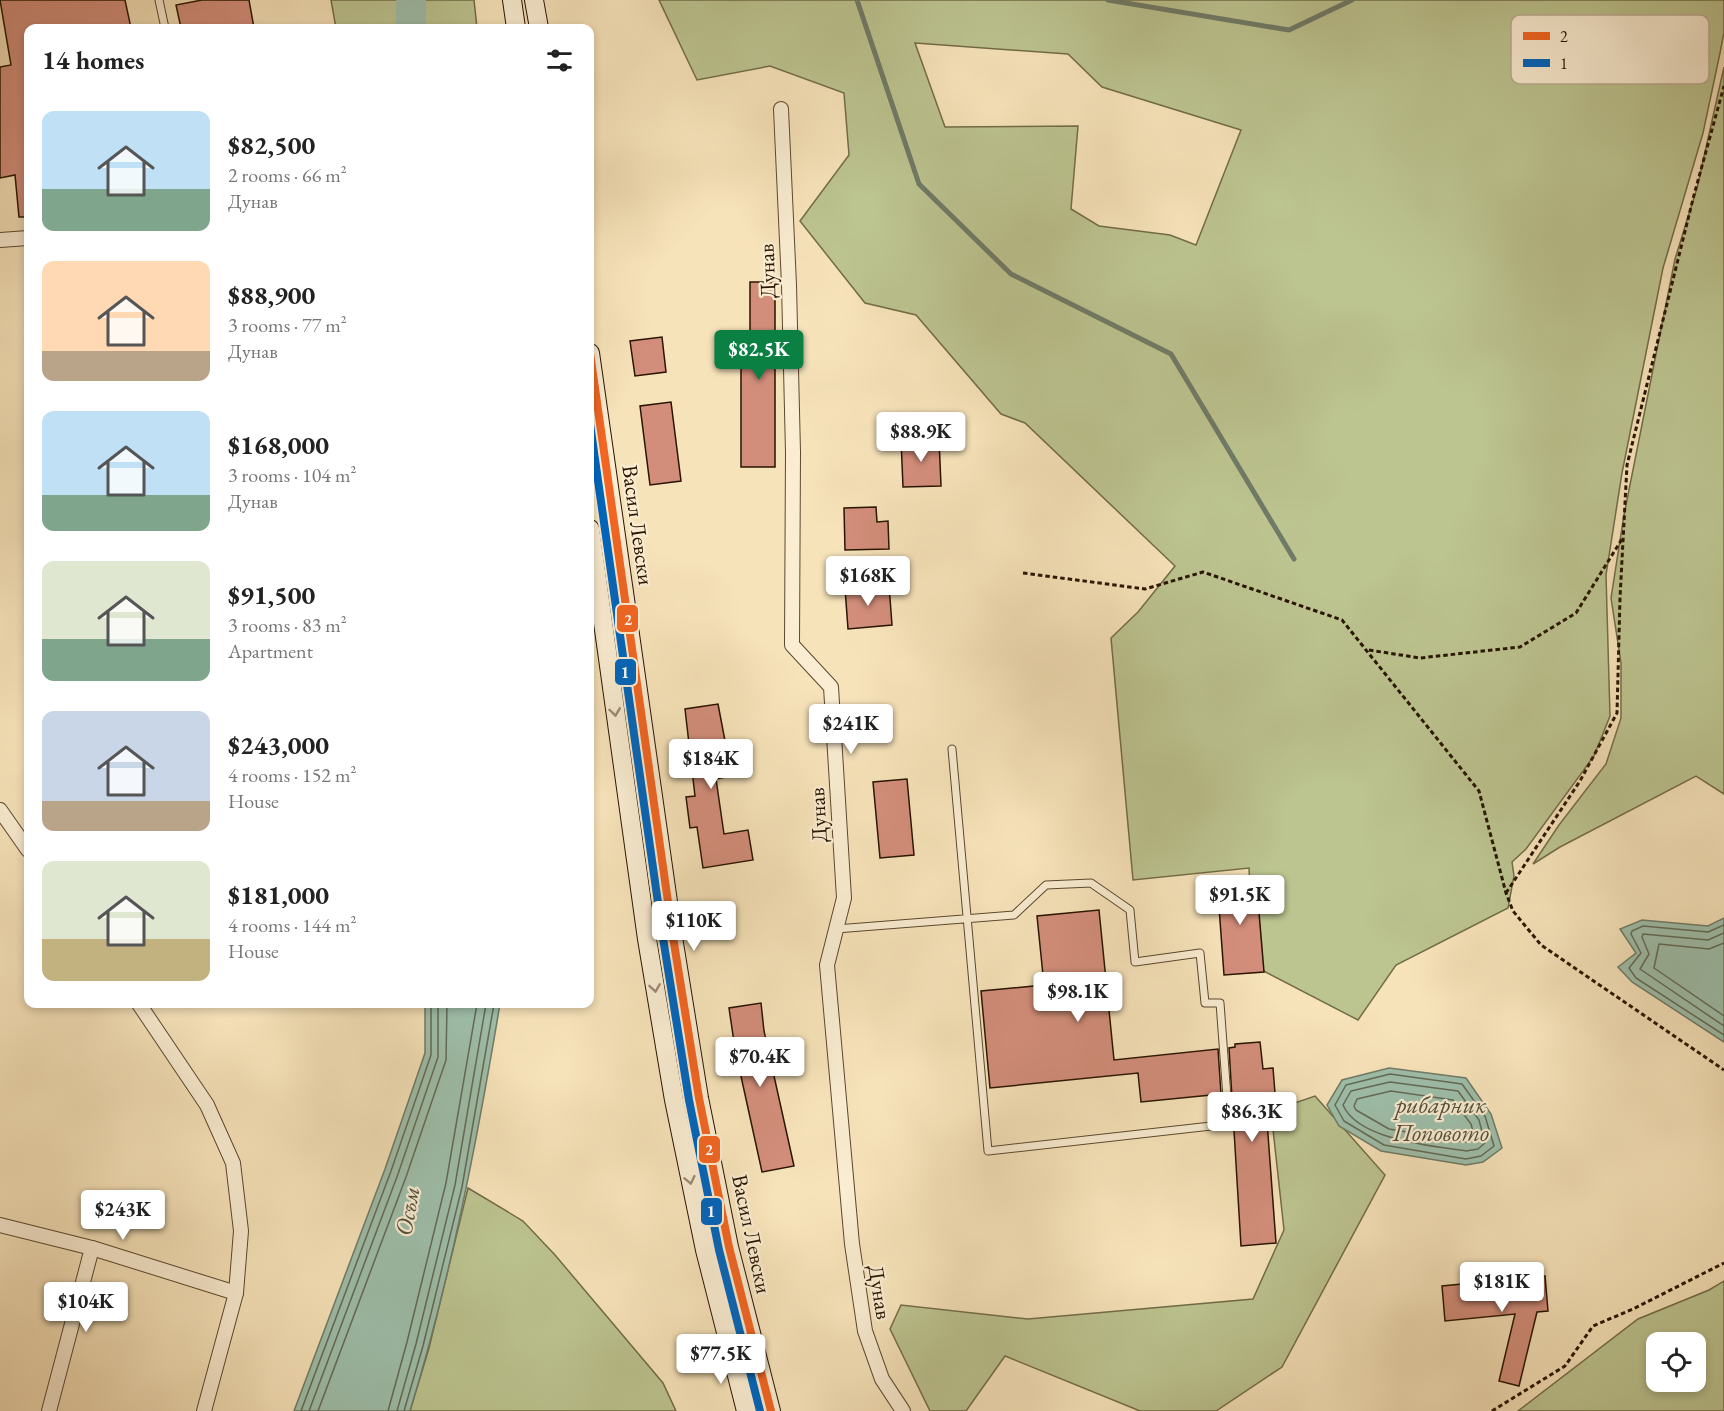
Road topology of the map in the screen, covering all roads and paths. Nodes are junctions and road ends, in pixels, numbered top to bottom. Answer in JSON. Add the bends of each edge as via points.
{"nodes":[{"id":1,"x":159,"y":0,"type":"edge"},
{"id":2,"x":512,"y":0,"type":"edge"},
{"id":3,"x":534,"y":0,"type":"edge"},
{"id":4,"x":164,"y":24,"type":"edge"},
{"id":5,"x":515,"y":24,"type":"edge"},
{"id":6,"x":538,"y":24,"type":"edge"},
{"id":7,"x":1724,"y":86,"type":"edge"},
{"id":8,"x":781,"y":110,"type":"dead end"},
{"id":9,"x":24,"y":238,"type":"edge"},
{"id":10,"x":0,"y":240,"type":"edge"},
{"id":11,"x":594,"y":381,"type":"edge"},
{"id":12,"x":1623,"y":536,"type":"junction"},
{"id":13,"x":594,"y":558,"type":"edge"},
{"id":14,"x":1023,"y":573,"type":"dead end"},
{"id":15,"x":1367,"y":650,"type":"junction"},
{"id":16,"x":952,"y":749,"type":"dead end"},
{"id":17,"x":0,"y":810,"type":"edge"},
{"id":18,"x":24,"y":844,"type":"edge"},
{"id":19,"x":1506,"y":893,"type":"junction"},
{"id":20,"x":966,"y":919,"type":"junction"},
{"id":21,"x":836,"y":929,"type":"junction"},
{"id":22,"x":142,"y":1008,"type":"edge"},
{"id":23,"x":1724,"y":1070,"type":"edge"},
{"id":24,"x":0,"y":1225,"type":"edge"},
{"id":25,"x":93,"y":1248,"type":"junction"},
{"id":26,"x":1724,"y":1263,"type":"edge"},
{"id":27,"x":236,"y":1293,"type":"junction"},
{"id":28,"x":49,"y":1411,"type":"edge"},
{"id":29,"x":204,"y":1411,"type":"edge"},
{"id":30,"x":746,"y":1411,"type":"edge"},
{"id":31,"x":771,"y":1411,"type":"edge"},
{"id":32,"x":903,"y":1411,"type":"edge"},
{"id":33,"x":1492,"y":1411,"type":"edge"}],
"edges":[{"from":1,"to":4,"type":"lane"},
{"from":2,"to":5,"type":"main road"},
{"from":3,"to":6,"type":"main road"},
{"from":7,"to":12,"type":"path","via":[[1628,465]]},
{"from":8,"to":21,"type":"street","name":"Дунав","via":[[793,452],[792,645],[831,687],[844,898]]},
{"from":9,"to":10,"type":"street"},
{"from":11,"to":31,"type":"main road","name":"Васил Левски","via":[[699,1098],[729,1247]]},
{"from":12,"to":15,"type":"path","via":[[1576,613],[1520,648],[1420,658]]},
{"from":12,"to":19,"type":"path","via":[[1617,713],[1580,781]]},
{"from":13,"to":30,"type":"main road","one_way":true,"via":[[647,939],[674,1100],[705,1250]]},
{"from":14,"to":15,"type":"path","via":[[1145,589],[1203,572],[1342,620]]},
{"from":15,"to":19,"type":"path","via":[[1479,791]]},
{"from":16,"to":20,"type":"lane"},
{"from":17,"to":18,"type":"street"},
{"from":19,"to":23,"type":"path","via":[[1513,910],[1540,945]]},
{"from":20,"to":20,"type":"lane","via":[[988,1151],[1229,1124],[1220,1003],[1205,1003],[1200,953],[1135,962],[1130,910],[1091,883],[1046,885],[1014,915]]},
{"from":20,"to":21,"type":"lane"},
{"from":21,"to":32,"type":"street","name":"Дунав","via":[[827,965],[852,1244],[865,1331],[882,1379]]},
{"from":22,"to":27,"type":"street","via":[[207,1105],[233,1163],[241,1231]]},
{"from":24,"to":25,"type":"street"},
{"from":25,"to":27,"type":"street"},
{"from":25,"to":28,"type":"street"},
{"from":26,"to":33,"type":"path","via":[[1593,1326],[1565,1366]]},
{"from":27,"to":29,"type":"street"}]}
